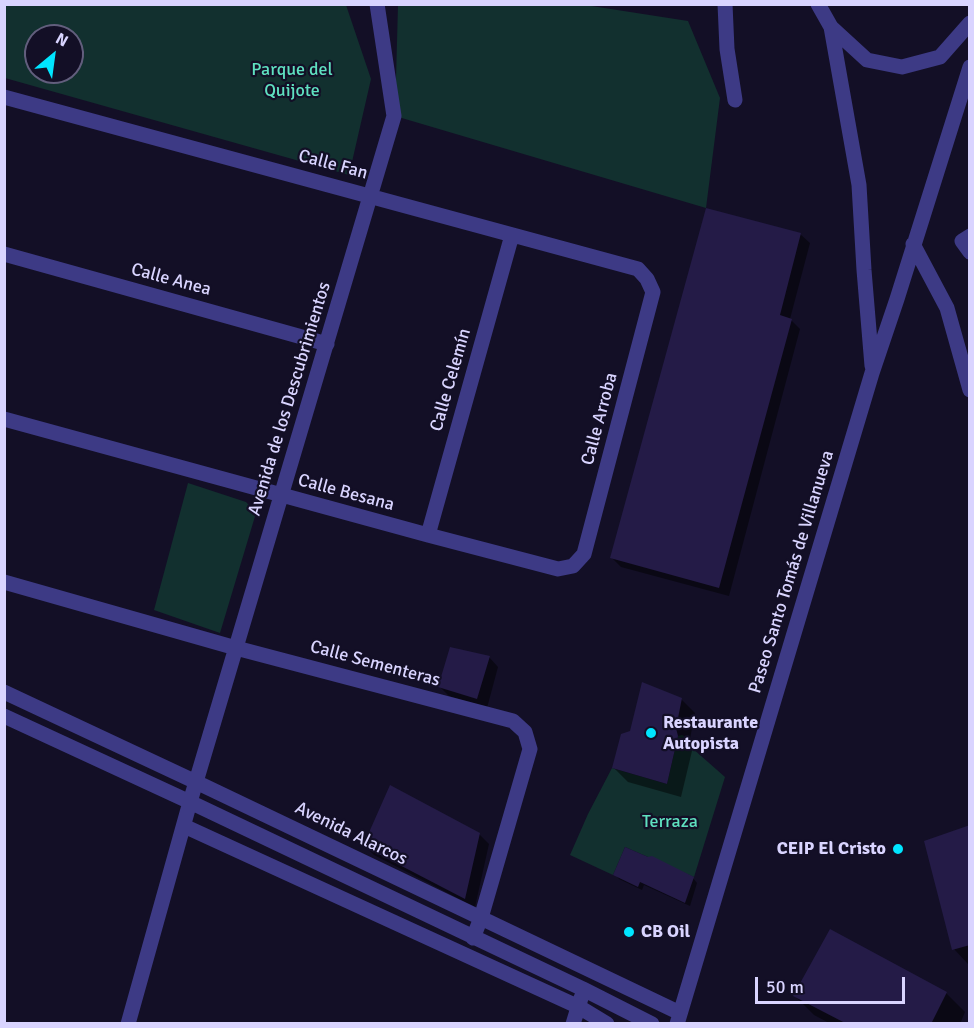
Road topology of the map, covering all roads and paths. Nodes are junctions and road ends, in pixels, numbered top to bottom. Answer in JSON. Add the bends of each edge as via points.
{"nodes":[{"id":1,"x":377,"y":4,"type":"edge"},
{"id":2,"x":725,"y":4,"type":"edge"},
{"id":3,"x":816,"y":6,"type":"edge"},
{"id":4,"x":969,"y":23,"type":"edge"},
{"id":5,"x":831,"y":27,"type":"junction"},
{"id":6,"x":969,"y":67,"type":"edge"},
{"id":7,"x":4,"y":97,"type":"edge"},
{"id":8,"x":735,"y":100,"type":"dead end"},
{"id":9,"x":371,"y":196,"type":"junction"},
{"id":10,"x":512,"y":235,"type":"junction"},
{"id":11,"x":913,"y":244,"type":"junction"},
{"id":12,"x":4,"y":254,"type":"edge"},
{"id":13,"x":647,"y":279,"type":"joint"},
{"id":14,"x":327,"y":344,"type":"junction"},
{"id":15,"x":965,"y":355,"type":"edge"},
{"id":16,"x":872,"y":373,"type":"junction"},
{"id":17,"x":969,"y":390,"type":"edge"},
{"id":18,"x":4,"y":419,"type":"edge"},
{"id":19,"x":282,"y":495,"type":"junction"},
{"id":20,"x":428,"y":535,"type":"junction"},
{"id":21,"x":573,"y":566,"type":"joint"},
{"id":22,"x":4,"y":582,"type":"edge"},
{"id":23,"x":236,"y":648,"type":"junction"},
{"id":24,"x":4,"y":692,"type":"edge"},
{"id":25,"x":4,"y":716,"type":"edge"},
{"id":26,"x":196,"y":782,"type":"junction"},
{"id":27,"x":190,"y":802,"type":"junction"},
{"id":28,"x":184,"y":826,"type":"junction"},
{"id":29,"x":481,"y":918,"type":"junction"},
{"id":30,"x":473,"y":938,"type":"junction"},
{"id":31,"x":591,"y":969,"type":"junction"},
{"id":32,"x":583,"y":989,"type":"junction"},
{"id":33,"x":579,"y":1008,"type":"junction"},
{"id":34,"x":679,"y":1018,"type":"edge"},
{"id":35,"x":128,"y":1023,"type":"edge"},
{"id":36,"x":573,"y":1023,"type":"edge"},
{"id":37,"x":607,"y":1023,"type":"edge"},
{"id":38,"x":651,"y":1023,"type":"edge"}],
"edges":[{"from":1,"to":9,"type":"street","name":"Avenida de los Descubrimientos","via":[[394,116]]},
{"from":2,"to":8,"type":"street"},
{"from":3,"to":5,"type":"street"},
{"from":4,"to":5,"type":"street","via":[[940,57],[902,67],[867,60]]},
{"from":5,"to":16,"type":"street","via":[[860,185]]},
{"from":6,"to":11,"type":"street","name":"Paseo Santo Tomás de Villanueva"},
{"from":7,"to":9,"type":"street","name":"Calle Fan"},
{"from":9,"to":10,"type":"street","name":"Calle Fan"},
{"from":9,"to":14,"type":"street","name":"Avenida de los Descubrimientos"},
{"from":10,"to":13,"type":"street","name":"Calle Fan","via":[[638,269]]},
{"from":10,"to":20,"type":"street","name":"Calle Celemín"},
{"from":11,"to":15,"type":"street","via":[[947,308]]},
{"from":11,"to":16,"type":"street","name":"Paseo Santo Tomás de Villanueva"},
{"from":12,"to":14,"type":"street","name":"Calle Anea"},
{"from":13,"to":21,"type":"street","name":"Calle Arroba","via":[[653,292],[584,554]]},
{"from":14,"to":19,"type":"street","name":"Avenida de los Descubrimientos"},
{"from":15,"to":17,"type":"street"},
{"from":16,"to":34,"type":"street","name":"Paseo Santo Tomás de Villanueva"},
{"from":18,"to":19,"type":"street","name":"Calle Besana"},
{"from":19,"to":20,"type":"street","name":"Calle Besana"},
{"from":19,"to":23,"type":"street","name":"Avenida de los Descubrimientos"},
{"from":20,"to":21,"type":"street","name":"Calle Besana","via":[[558,569]]},
{"from":22,"to":23,"type":"street","name":"Calle Sementeras"},
{"from":23,"to":26,"type":"street","name":"Avenida de los Descubrimientos"},
{"from":23,"to":29,"type":"street","name":"Calle Sementeras","via":[[513,721],[525,732],[531,749]]},
{"from":24,"to":26,"type":"street","name":"Avenida Alarcos"},
{"from":25,"to":27,"type":"street"},
{"from":26,"to":27,"type":"street","name":"Avenida de los Descubrimientos"},
{"from":26,"to":29,"type":"street","name":"Avenida Alarcos"},
{"from":27,"to":28,"type":"street","name":"Avenida de los Descubrimientos"},
{"from":27,"to":30,"type":"street"},
{"from":28,"to":33,"type":"street"},
{"from":28,"to":35,"type":"street","name":"Avenida de los Descubrimientos"},
{"from":29,"to":30,"type":"street","name":"Calle Sementeras"},
{"from":29,"to":31,"type":"street","name":"Avenida Alarcos"},
{"from":30,"to":32,"type":"street"},
{"from":31,"to":32,"type":"street"},
{"from":31,"to":34,"type":"street","name":"Avenida Alarcos"},
{"from":32,"to":33,"type":"street"},
{"from":32,"to":38,"type":"street"},
{"from":33,"to":36,"type":"street"},
{"from":33,"to":37,"type":"street"}]}
